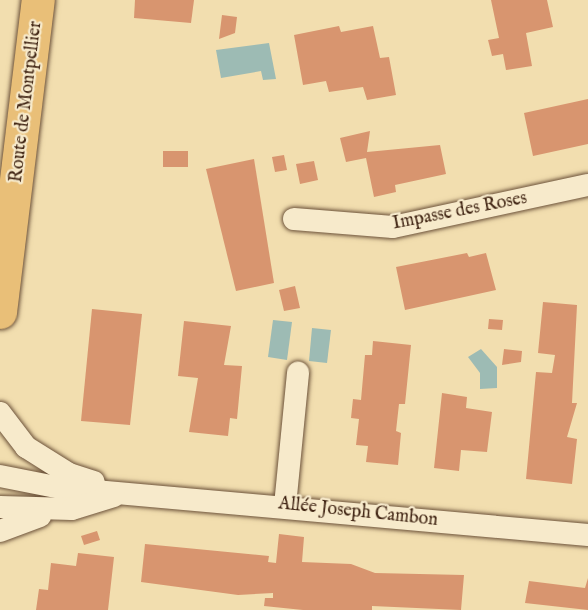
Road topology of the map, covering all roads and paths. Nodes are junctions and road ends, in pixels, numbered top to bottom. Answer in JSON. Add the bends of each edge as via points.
{"nodes":[{"id":1,"x":38,"y":0,"type":"edge"},
{"id":2,"x":588,"y":185,"type":"edge"},
{"id":3,"x":294,"y":219,"type":"dead end"},
{"id":4,"x":0,"y":312,"type":"edge"},
{"id":5,"x":298,"y":373,"type":"dead end"},
{"id":6,"x":0,"y":412,"type":"edge"},
{"id":7,"x":0,"y":476,"type":"edge"},
{"id":8,"x":127,"y":492,"type":"junction"},
{"id":9,"x":285,"y":506,"type":"junction"},
{"id":10,"x":0,"y":507,"type":"edge"},
{"id":11,"x":72,"y":509,"type":"junction"},
{"id":12,"x":0,"y":531,"type":"edge"},
{"id":13,"x":588,"y":535,"type":"edge"}],
"edges":[{"from":1,"to":4,"type":"main road","name":"Route de Montpellier"},
{"from":2,"to":3,"type":"street","name":"Impasse des Roses","via":[[393,227]]},
{"from":5,"to":9,"type":"street"},
{"from":6,"to":8,"type":"street","name":"Allée Joseph Cambon","via":[[26,447],[69,474]]},
{"from":7,"to":8,"type":"street","name":"Allée Joseph Cambon"},
{"from":8,"to":9,"type":"street","name":"Allée Joseph Cambon"},
{"from":8,"to":11,"type":"street","name":"Allée Joseph Cambon"},
{"from":9,"to":13,"type":"street","name":"Allée Joseph Cambon"},
{"from":10,"to":11,"type":"street","name":"Allée Joseph Cambon"},
{"from":11,"to":12,"type":"street","name":"Allée Joseph Cambon","via":[[16,521]]}]}
